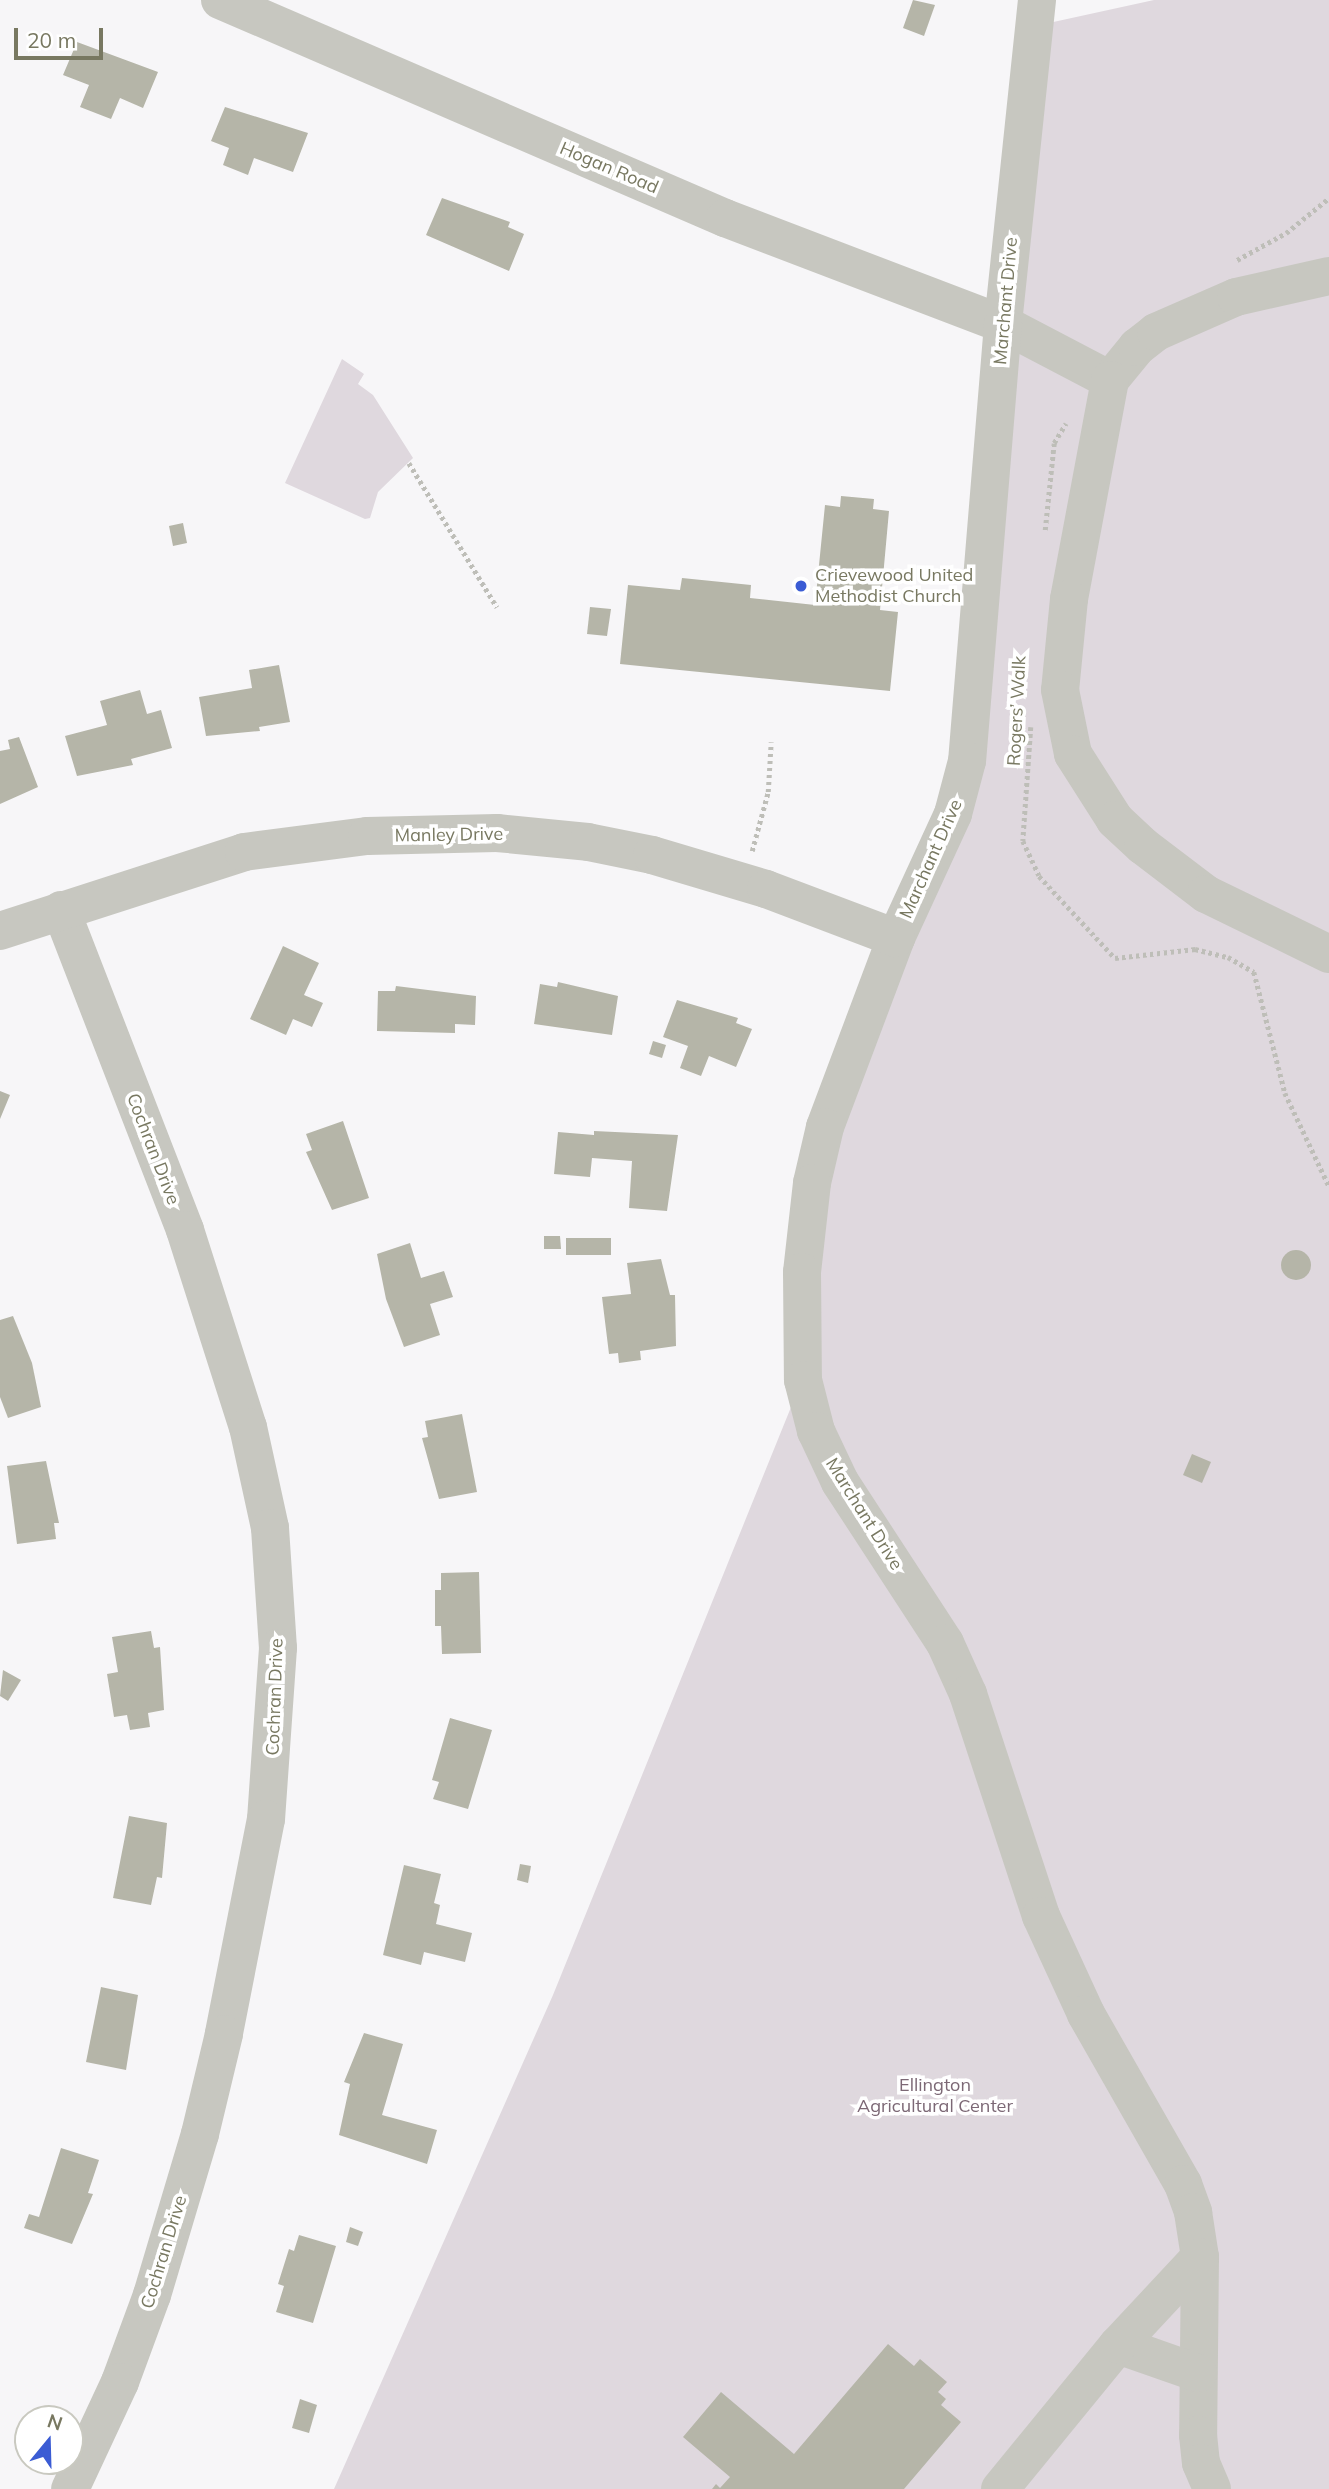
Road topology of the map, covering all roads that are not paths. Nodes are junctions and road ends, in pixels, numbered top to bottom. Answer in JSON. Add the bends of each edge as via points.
{"nodes":[{"id":1,"x":220,"y":0,"type":"edge"},
{"id":2,"x":1037,"y":0,"type":"edge"},
{"id":3,"x":1329,"y":276,"type":"edge"},
{"id":4,"x":1003,"y":324,"type":"junction"},
{"id":5,"x":1097,"y":373,"type":"junction"},
{"id":6,"x":61,"y":910,"type":"junction"},
{"id":7,"x":0,"y":931,"type":"edge"},
{"id":8,"x":896,"y":938,"type":"junction"},
{"id":9,"x":1329,"y":954,"type":"edge"},
{"id":10,"x":1200,"y":2257,"type":"junction"},
{"id":11,"x":1118,"y":2345,"type":"junction"},
{"id":12,"x":1198,"y":2373,"type":"junction"},
{"id":13,"x":70,"y":2489,"type":"edge"},
{"id":14,"x":1000,"y":2489,"type":"edge"},
{"id":15,"x":1212,"y":2489,"type":"edge"}],
"edges":[{"from":1,"to":4,"type":"street","name":"Hogan Road","via":[[725,218]]},
{"from":2,"to":4,"type":"street","name":"Marchant Drive"},
{"from":3,"to":5,"type":"street","via":[[1236,297],[1156,332]]},
{"from":4,"to":5,"type":"street","name":"Hogan Road"},
{"from":4,"to":8,"type":"street","name":"Marchant Drive","via":[[967,761],[949,825]]},
{"from":5,"to":9,"type":"street","via":[[1060,690],[1073,754],[1115,820],[1143,846],[1206,894]]},
{"from":6,"to":7,"type":"street","name":"Manley Drive"},
{"from":6,"to":8,"type":"street","name":"Manley Drive","via":[[244,852],[367,836],[539,835],[620,847],[742,881]]},
{"from":6,"to":13,"type":"street","name":"Cochran Drive","via":[[185,1230],[237,1388],[270,1528],[278,1648],[266,1819],[212,2084],[152,2295],[120,2382]]},
{"from":8,"to":10,"type":"street","name":"Marchant Drive","via":[[825,1127],[812,1184],[801,1301],[803,1380],[816,1431],[840,1482],[946,1643],[968,1694],[1033,1893],[1086,2014],[1183,2185],[1193,2211]]},
{"from":10,"to":11,"type":"street"},
{"from":10,"to":12,"type":"street","name":"Marchant Drive"},
{"from":11,"to":12,"type":"street"},
{"from":11,"to":14,"type":"street"},
{"from":12,"to":15,"type":"street","name":"Marchant Drive","via":[[1199,2450]]}]}
